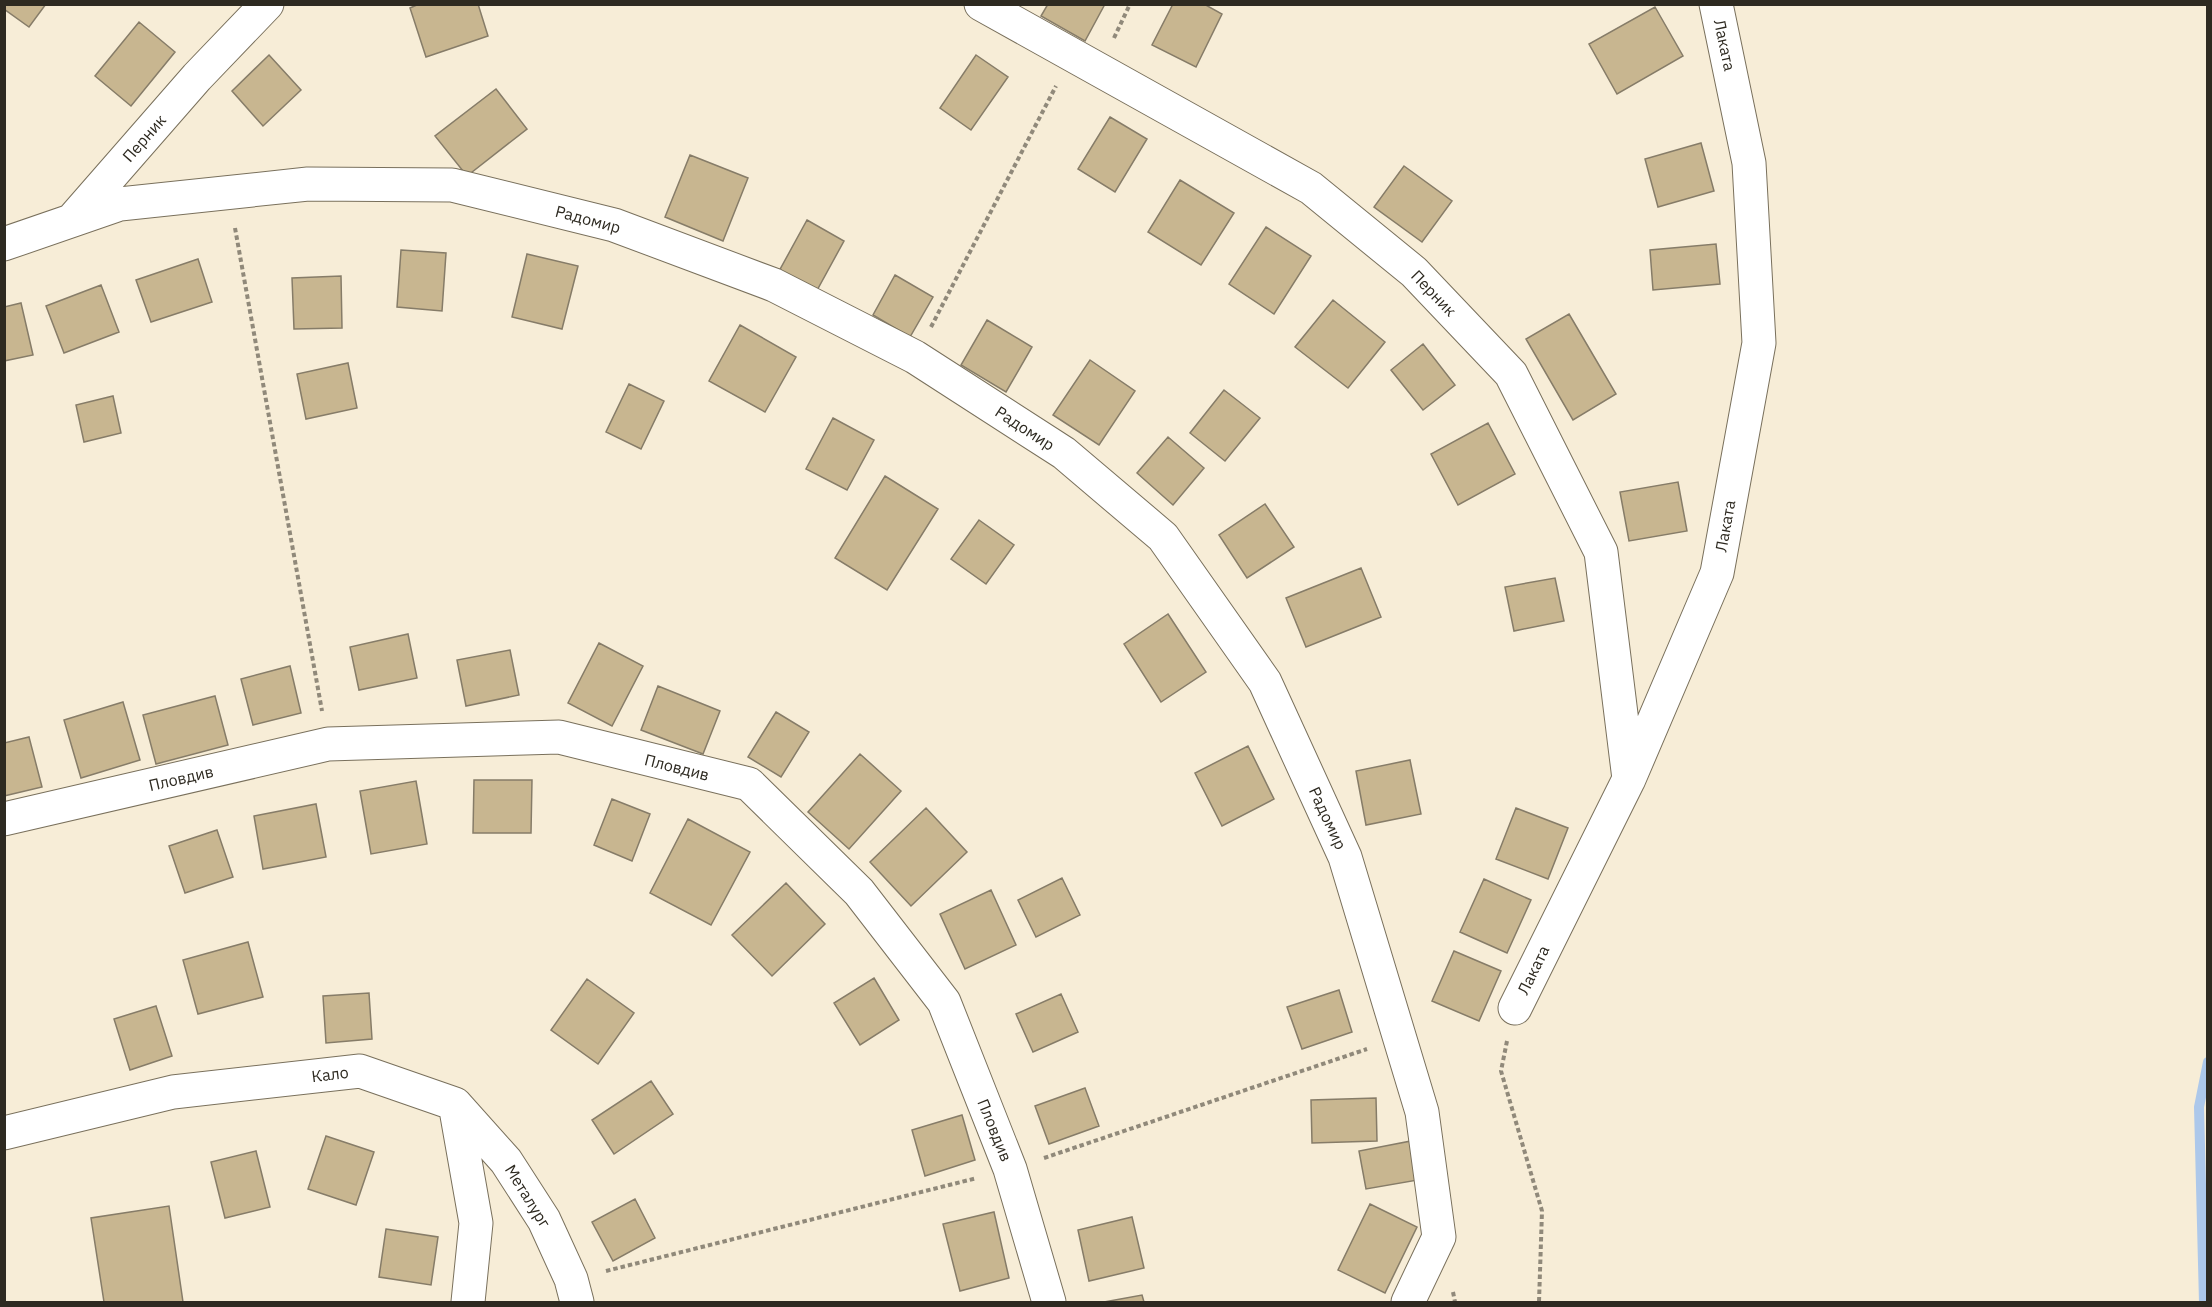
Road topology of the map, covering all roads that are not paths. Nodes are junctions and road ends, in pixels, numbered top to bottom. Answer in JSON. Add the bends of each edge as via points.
{"nodes":[{"id":1,"x":267,"y":4,"type":"edge"},
{"id":2,"x":981,"y":4,"type":"edge"},
{"id":3,"x":1716,"y":4,"type":"edge"},
{"id":4,"x":71,"y":221,"type":"junction"},
{"id":5,"x":4,"y":244,"type":"edge"},
{"id":6,"x":1629,"y":779,"type":"junction"},
{"id":7,"x":4,"y":819,"type":"edge"},
{"id":8,"x":1515,"y":1008,"type":"road end"},
{"id":9,"x":454,"y":1104,"type":"junction"},
{"id":10,"x":4,"y":1133,"type":"edge"},
{"id":11,"x":468,"y":1302,"type":"edge"},
{"id":12,"x":577,"y":1302,"type":"edge"},
{"id":13,"x":1049,"y":1302,"type":"edge"},
{"id":14,"x":1408,"y":1302,"type":"edge"}],
"edges":[{"from":1,"to":4,"type":"street","name":"Перник","via":[[197,77]]},
{"from":2,"to":6,"type":"street","name":"Перник","via":[[1311,188],[1414,272],[1511,374],[1601,552]]},
{"from":3,"to":6,"type":"street","name":"Лаката","via":[[1749,163],[1759,343],[1717,573]]},
{"from":4,"to":5,"type":"street","name":"Перник"},
{"from":4,"to":14,"type":"street","name":"Радомир","via":[[120,204],[308,184],[452,185],[614,225],[774,285],[915,357],[1064,453],[1163,537],[1265,682],[1345,857],[1422,1112],[1439,1238]]},
{"from":6,"to":8,"type":"street","name":"Лаката"},
{"from":7,"to":13,"type":"street","name":"Пловдив","via":[[328,744],[559,737],[749,784],[859,892],[944,1002],[1011,1169]]},
{"from":9,"to":10,"type":"street","name":"Кало","via":[[360,1071],[173,1092]]},
{"from":9,"to":11,"type":"street","via":[[476,1223]]},
{"from":9,"to":12,"type":"street","name":"Металург","via":[[506,1161],[544,1220],[571,1279]]}]}
